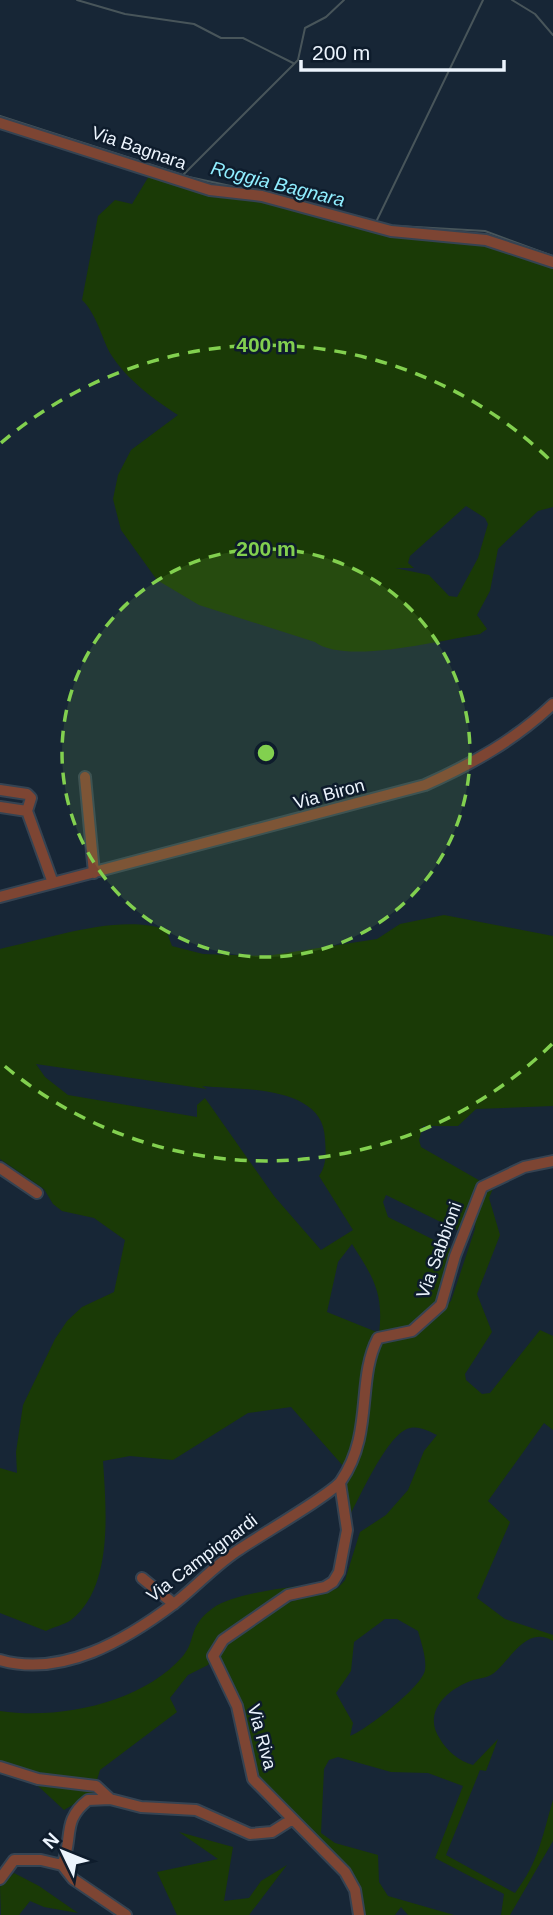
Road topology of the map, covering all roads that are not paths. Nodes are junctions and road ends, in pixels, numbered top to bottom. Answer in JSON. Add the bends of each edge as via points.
{"nodes":[{"id":1,"x":0,"y":123,"type":"edge"},
{"id":2,"x":553,"y":262,"type":"edge"},
{"id":3,"x":553,"y":705,"type":"edge"},
{"id":4,"x":85,"y":777,"type":"dead end"},
{"id":5,"x":0,"y":790,"type":"edge"},
{"id":6,"x":0,"y":807,"type":"edge"},
{"id":7,"x":27,"y":811,"type":"junction"},
{"id":8,"x":94,"y":873,"type":"junction"},
{"id":9,"x":53,"y":883,"type":"junction"},
{"id":10,"x":0,"y":897,"type":"edge"},
{"id":11,"x":553,"y":1161,"type":"edge"},
{"id":12,"x":0,"y":1168,"type":"edge"},
{"id":13,"x":37,"y":1193,"type":"dead end"},
{"id":14,"x":340,"y":1483,"type":"junction"},
{"id":15,"x":142,"y":1578,"type":"dead end"},
{"id":16,"x":174,"y":1604,"type":"junction"},
{"id":17,"x":0,"y":1660,"type":"edge"},
{"id":18,"x":0,"y":1767,"type":"edge"},
{"id":19,"x":110,"y":1798,"type":"junction"},
{"id":20,"x":291,"y":1820,"type":"junction"},
{"id":21,"x":62,"y":1865,"type":"junction"},
{"id":22,"x":0,"y":1879,"type":"edge"},
{"id":23,"x":127,"y":1915,"type":"edge"},
{"id":24,"x":359,"y":1915,"type":"edge"}],
"edges":[{"from":1,"to":2,"type":"street","name":"Via Bagnara","via":[[201,188],[262,196],[391,231],[486,240]]},
{"from":3,"to":8,"type":"street","name":"Via Biron","via":[[477,761],[425,785]]},
{"from":4,"to":8,"type":"street"},
{"from":5,"to":7,"type":"street","via":[[27,794],[32,802]]},
{"from":6,"to":7,"type":"street"},
{"from":7,"to":9,"type":"street"},
{"from":8,"to":9,"type":"street","name":"Via Biron"},
{"from":9,"to":10,"type":"street","name":"Via Biron"},
{"from":11,"to":14,"type":"street","name":"Via Sabbioni","via":[[524,1167],[482,1187],[441,1305],[412,1331],[378,1338],[371,1356],[359,1445]]},
{"from":12,"to":13,"type":"street"},
{"from":14,"to":16,"type":"street","name":"Via Campignardi","via":[[235,1552]]},
{"from":14,"to":20,"type":"street","name":"Via Riva","via":[[346,1530],[333,1582],[288,1595],[214,1651],[215,1666],[237,1706],[250,1774]]},
{"from":15,"to":16,"type":"street"},
{"from":16,"to":17,"type":"street","name":"Via Campignardi","via":[[111,1642],[59,1665]]},
{"from":18,"to":19,"type":"street","via":[[38,1779],[96,1786]]},
{"from":19,"to":20,"type":"street","via":[[141,1807],[196,1810],[250,1834],[272,1832]]},
{"from":19,"to":21,"type":"street","via":[[88,1800],[72,1815]]},
{"from":20,"to":24,"type":"street","name":"Via Riva","via":[[345,1872],[355,1890]]},
{"from":21,"to":22,"type":"street","via":[[14,1860]]},
{"from":21,"to":23,"type":"street","via":[[73,1879]]}]}
